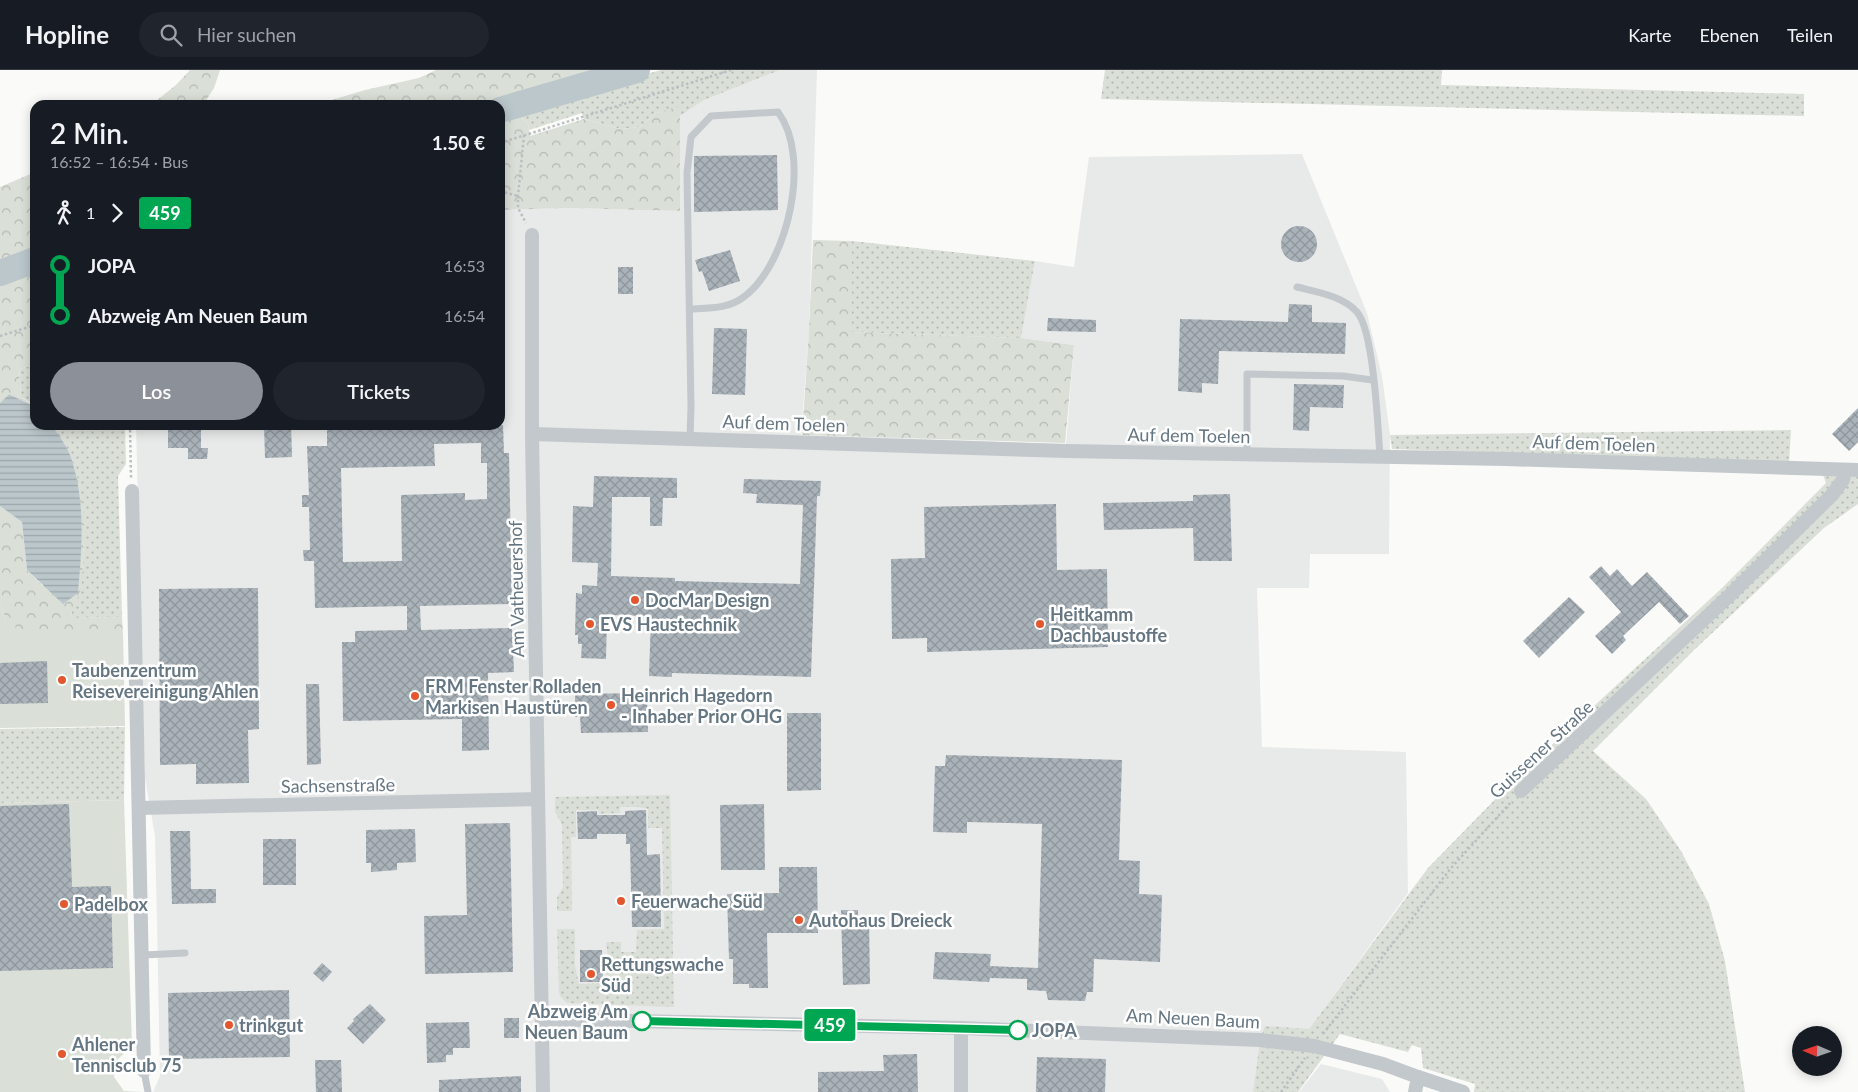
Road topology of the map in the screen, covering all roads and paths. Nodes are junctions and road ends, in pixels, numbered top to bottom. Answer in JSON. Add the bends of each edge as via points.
{"nodes":[{"id":1,"x":731,"y":70,"type":"edge"},
{"id":2,"x":524,"y":135,"type":"junction"},
{"id":3,"x":505,"y":141,"type":"edge"},
{"id":4,"x":505,"y":192,"type":"edge"},
{"id":5,"x":518,"y":196,"type":"junction"},
{"id":6,"x":532,"y":235,"type":"joint"},
{"id":7,"x":1297,"y":286,"type":"dead end"},
{"id":8,"x":690,"y":310,"type":"junction"},
{"id":9,"x":30,"y":327,"type":"edge"},
{"id":10,"x":0,"y":336,"type":"edge"},
{"id":11,"x":1372,"y":380,"type":"junction"},
{"id":12,"x":130,"y":430,"type":"edge"},
{"id":13,"x":532,"y":434,"type":"junction"},
{"id":14,"x":690,"y":439,"type":"junction"},
{"id":15,"x":1247,"y":454,"type":"junction"},
{"id":16,"x":1380,"y":457,"type":"junction"},
{"id":17,"x":1851,"y":470,"type":"edge"},
{"id":18,"x":132,"y":491,"type":"joint"},
{"id":19,"x":1522,"y":791,"type":"joint"},
{"id":20,"x":538,"y":799,"type":"junction"},
{"id":21,"x":140,"y":808,"type":"junction"},
{"id":22,"x":184,"y":953,"type":"dead end"},
{"id":23,"x":143,"y":955,"type":"junction"},
{"id":24,"x":542,"y":1019,"type":"junction"},
{"id":25,"x":961,"y":1028,"type":"junction"},
{"id":26,"x":1314,"y":1046,"type":"junction"},
{"id":27,"x":144,"y":1071,"type":"joint"},
{"id":28,"x":1418,"y":1077,"type":"junction"},
{"id":29,"x":148,"y":1092,"type":"edge"},
{"id":30,"x":543,"y":1092,"type":"edge"},
{"id":31,"x":962,"y":1092,"type":"edge"},
{"id":32,"x":1281,"y":1092,"type":"edge"},
{"id":33,"x":1414,"y":1092,"type":"edge"},
{"id":34,"x":1463,"y":1092,"type":"edge"}],
"edges":[{"from":1,"to":2,"type":"path"},
{"from":2,"to":3,"type":"path"},
{"from":2,"to":5,"type":"path"},
{"from":4,"to":5,"type":"path"},
{"from":5,"to":6,"type":"path","via":[[518,208]]},
{"from":6,"to":13,"type":"street","name":"Am Vatheuershof"},
{"from":7,"to":11,"type":"lane","via":[[1334,297],[1358,313],[1368,336]]},
{"from":8,"to":8,"type":"lane","via":[[687,173],[691,137],[711,116],[778,112],[786,122],[794,182],[788,222],[766,272],[745,296],[723,308]]},
{"from":8,"to":14,"type":"lane"},
{"from":9,"to":10,"type":"path"},
{"from":11,"to":15,"type":"lane","via":[[1343,376],[1246,374]]},
{"from":11,"to":16,"type":"lane"},
{"from":12,"to":18,"type":"path"},
{"from":13,"to":14,"type":"street","name":"Auf dem Toelen"},
{"from":13,"to":20,"type":"street","name":"Am Vatheuershof"},
{"from":14,"to":15,"type":"street","name":"Auf dem Toelen"},
{"from":15,"to":16,"type":"street","name":"Auf dem Toelen"},
{"from":16,"to":17,"type":"street","name":"Auf dem Toelen"},
{"from":17,"to":19,"type":"street","name":"Guissener Straße","via":[[1832,495],[1729,596]]},
{"from":18,"to":21,"type":"street"},
{"from":19,"to":26,"type":"path","name":"Guissener Straße","via":[[1451,868]]},
{"from":20,"to":21,"type":"street","name":"Sachsenstraße"},
{"from":20,"to":24,"type":"street","name":"Am Vatheuershof"},
{"from":21,"to":23,"type":"street"},
{"from":22,"to":23,"type":"lane"},
{"from":23,"to":27,"type":"street"},
{"from":24,"to":25,"type":"street","name":"Am Neuen Baum"},
{"from":24,"to":30,"type":"street","name":"Am Vatheuershof"},
{"from":25,"to":26,"type":"street","name":"Am Neuen Baum","via":[[1151,1034]]},
{"from":25,"to":31,"type":"street"},
{"from":26,"to":28,"type":"street","name":"Am Neuen Baum"},
{"from":26,"to":32,"type":"path","name":"Guissener Straße"},
{"from":27,"to":29,"type":"lane"},
{"from":28,"to":33,"type":"street"},
{"from":28,"to":34,"type":"street","name":"Am Neuen Baum"}]}
